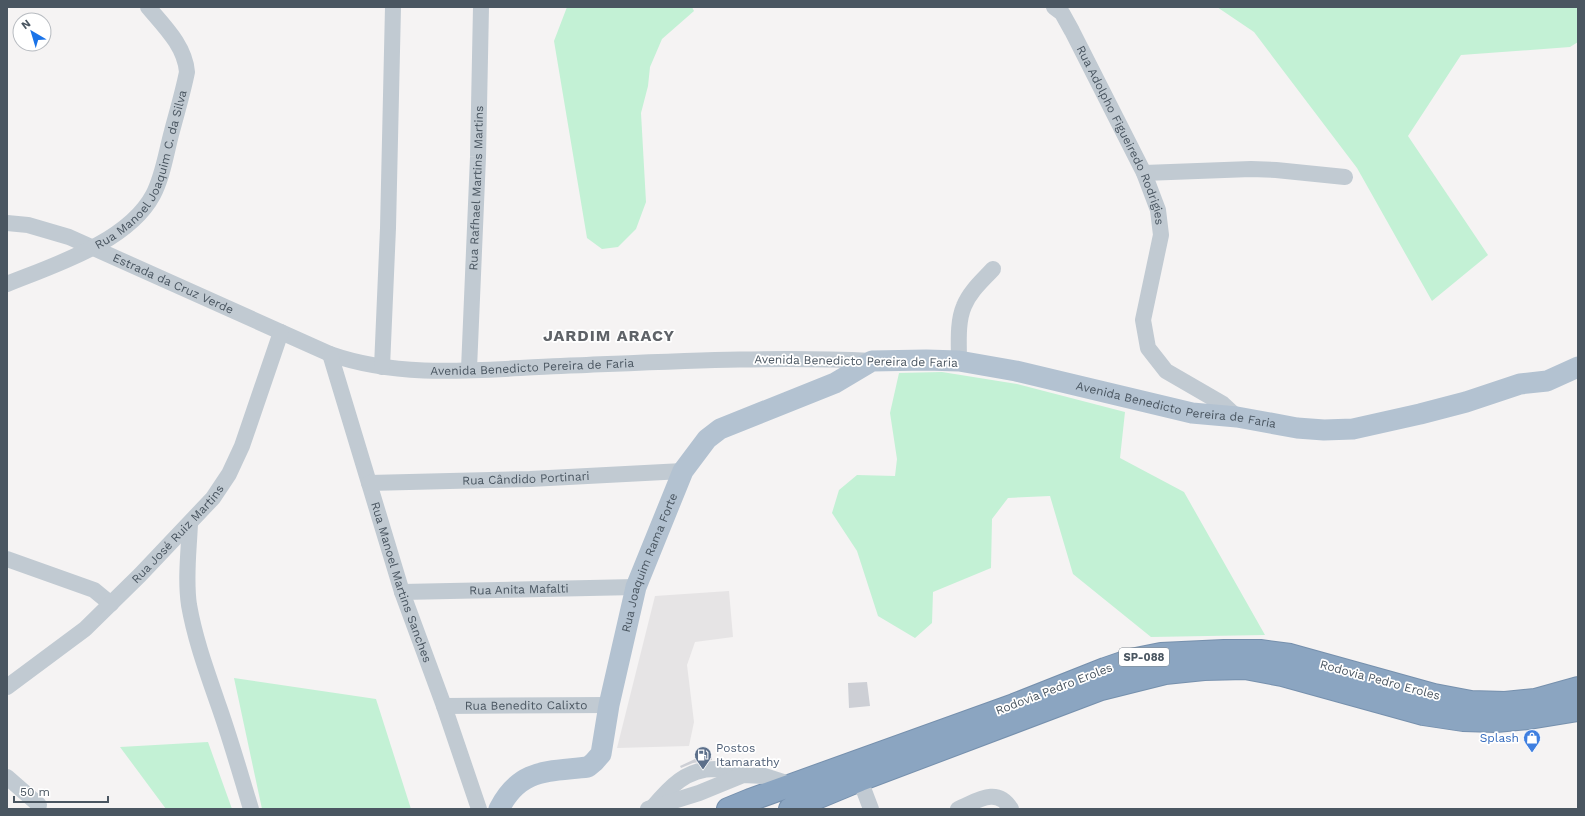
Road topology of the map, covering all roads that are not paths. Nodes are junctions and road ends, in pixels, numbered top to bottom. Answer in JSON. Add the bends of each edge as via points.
{"nodes":[{"id":1,"x":148,"y":7,"type":"edge"},
{"id":2,"x":393,"y":7,"type":"edge"},
{"id":3,"x":481,"y":7,"type":"edge"},
{"id":4,"x":1060,"y":9,"type":"edge"},
{"id":5,"x":1144,"y":173,"type":"junction"},
{"id":6,"x":1345,"y":178,"type":"dead end"},
{"id":7,"x":7,"y":223,"type":"edge"},
{"id":8,"x":93,"y":247,"type":"junction"},
{"id":9,"x":993,"y":269,"type":"dead end"},
{"id":10,"x":7,"y":284,"type":"edge"},
{"id":11,"x":248,"y":317,"type":"joint"},
{"id":12,"x":280,"y":332,"type":"junction"},
{"id":13,"x":330,"y":354,"type":"junction"},
{"id":14,"x":872,"y":361,"type":"junction"},
{"id":15,"x":958,"y":361,"type":"junction"},
{"id":16,"x":382,"y":366,"type":"junction"},
{"id":17,"x":1578,"y":367,"type":"edge"},
{"id":18,"x":469,"y":369,"type":"junction"},
{"id":19,"x":1237,"y":417,"type":"junction"},
{"id":20,"x":683,"y":471,"type":"junction"},
{"id":21,"x":369,"y":483,"type":"junction"},
{"id":22,"x":190,"y":523,"type":"junction"},
{"id":23,"x":7,"y":559,"type":"edge"},
{"id":24,"x":636,"y":587,"type":"junction"},
{"id":25,"x":402,"y":592,"type":"junction"},
{"id":26,"x":111,"y":604,"type":"junction"},
{"id":27,"x":7,"y":687,"type":"edge"},
{"id":28,"x":1578,"y":688,"type":"edge"},
{"id":29,"x":609,"y":705,"type":"junction"},
{"id":30,"x":444,"y":706,"type":"junction"},
{"id":31,"x":1578,"y":710,"type":"edge"},
{"id":32,"x":7,"y":777,"type":"edge"},
{"id":33,"x":860,"y":780,"type":"junction"},
{"id":34,"x":793,"y":785,"type":"junction"},
{"id":35,"x":39,"y":805,"type":"dead end"},
{"id":36,"x":802,"y":807,"type":"edge"},
{"id":37,"x":650,"y":808,"type":"edge"},
{"id":38,"x":251,"y":809,"type":"edge"},
{"id":39,"x":479,"y":809,"type":"edge"},
{"id":40,"x":499,"y":809,"type":"edge"},
{"id":41,"x":728,"y":809,"type":"edge"},
{"id":42,"x":871,"y":809,"type":"edge"},
{"id":43,"x":958,"y":809,"type":"edge"},
{"id":44,"x":1011,"y":809,"type":"edge"}],
"edges":[{"from":1,"to":8,"type":"street","name":"Rua Manoel Joaquim C. da Silva","via":[[182,52],[187,72],[185,84],[161,175],[152,196],[129,225]]},
{"from":2,"to":16,"type":"street"},
{"from":3,"to":18,"type":"street","name":"Rua Rafhael Martins Martins"},
{"from":4,"to":5,"type":"street","name":"Rua Adolpho Figueiredo Rodrigies"},
{"from":5,"to":6,"type":"street","via":[[1251,169]]},
{"from":5,"to":19,"type":"street","name":"Rua Adolpho Figueiredo Rodrigies","via":[[1158,210],[1161,235],[1143,320],[1148,348],[1166,371],[1223,404]]},
{"from":7,"to":8,"type":"street","name":"Estrada da Cruz Verde","via":[[28,225]]},
{"from":8,"to":10,"type":"street","name":"Rua Manoel Joaquim C. da Silva"},
{"from":8,"to":11,"type":"street","name":"Estrada da Cruz Verde"},
{"from":9,"to":15,"type":"street","via":[[964,305]]},
{"from":11,"to":12,"type":"street","name":"Avenida Benedicto Pereira de Faria"},
{"from":12,"to":13,"type":"street","name":"Avenida Benedicto Pereira de Faria"},
{"from":12,"to":22,"type":"street","name":"Rua José Ruiz Martins","via":[[242,446],[229,474],[213,498]]},
{"from":13,"to":16,"type":"street","name":"Avenida Benedicto Pereira de Faria","via":[[347,360]]},
{"from":13,"to":21,"type":"street","name":"Rua Manoel Martins Sanches"},
{"from":14,"to":15,"type":"main road","name":"Avenida Benedicto Pereira de Faria"},
{"from":14,"to":18,"type":"street","name":"Avenida Benedicto Pereira de Faria","via":[[768,359]]},
{"from":14,"to":20,"type":"main road","name":"Rua Joaquim Rama Forte","via":[[835,383],[720,428],[707,439]]},
{"from":15,"to":19,"type":"main road","name":"Avenida Benedicto Pereira de Faria","via":[[1016,371],[1192,413]]},
{"from":16,"to":18,"type":"street","name":"Avenida Benedicto Pereira de Faria","via":[[429,371]]},
{"from":17,"to":19,"type":"main road","name":"Avenida Benedicto Pereira de Faria","via":[[1548,381],[1520,384],[1458,404],[1353,429],[1297,428]]},
{"from":20,"to":21,"type":"street","name":"Rua Cândido Portinari","via":[[530,479]]},
{"from":20,"to":24,"type":"main road","name":"Rua Joaquim Rama Forte"},
{"from":21,"to":25,"type":"street","name":"Rua Manoel Martins Sanches"},
{"from":22,"to":26,"type":"street","name":"Rua José Ruiz Martins"},
{"from":22,"to":38,"type":"street","via":[[188,581],[194,631]]},
{"from":23,"to":26,"type":"street","via":[[94,590]]},
{"from":24,"to":25,"type":"street","name":"Rua Anita Mafalti"},
{"from":24,"to":29,"type":"main road","name":"Rua Joaquim Rama Forte"},
{"from":25,"to":30,"type":"street","name":"Rua Manoel Martins Sanches"},
{"from":26,"to":27,"type":"street","name":"Rua José Ruiz Martins","via":[[85,629]]},
{"from":28,"to":34,"type":"highway","name":"Rodovia Pedro Eroles","number":"SP-088","via":[[1535,700],[1506,703],[1471,702],[1434,695],[1290,655],[1253,651],[1161,654],[1105,669],[1014,705]]},
{"from":29,"to":30,"type":"street","name":"Rua Benedito Calixto"},
{"from":29,"to":40,"type":"main road","name":"Rua Joaquim Rama Forte","via":[[601,754],[594,762],[588,767],[533,774],[517,784]]},
{"from":30,"to":39,"type":"street","name":"Rua Manoel Martins Sanches"},
{"from":31,"to":33,"type":"highway","name":"Rodovia Pedro Eroles","number":"SP-088","via":[[1496,721],[1463,720],[1423,714],[1282,675],[1245,668],[1204,669],[1165,674],[1101,688]]},
{"from":32,"to":35,"type":"street"},
{"from":33,"to":36,"type":"highway","name":"Rodovia Pedro Eroles","number":"SP-088"},
{"from":33,"to":42,"type":"street"},
{"from":34,"to":37,"type":"street","via":[[765,776],[715,770],[694,772],[672,785]]},
{"from":34,"to":41,"type":"highway","name":"Rodovia Pedro Eroles","number":"SP-088"},
{"from":43,"to":44,"type":"street","via":[[993,796],[1000,797]]}]}
